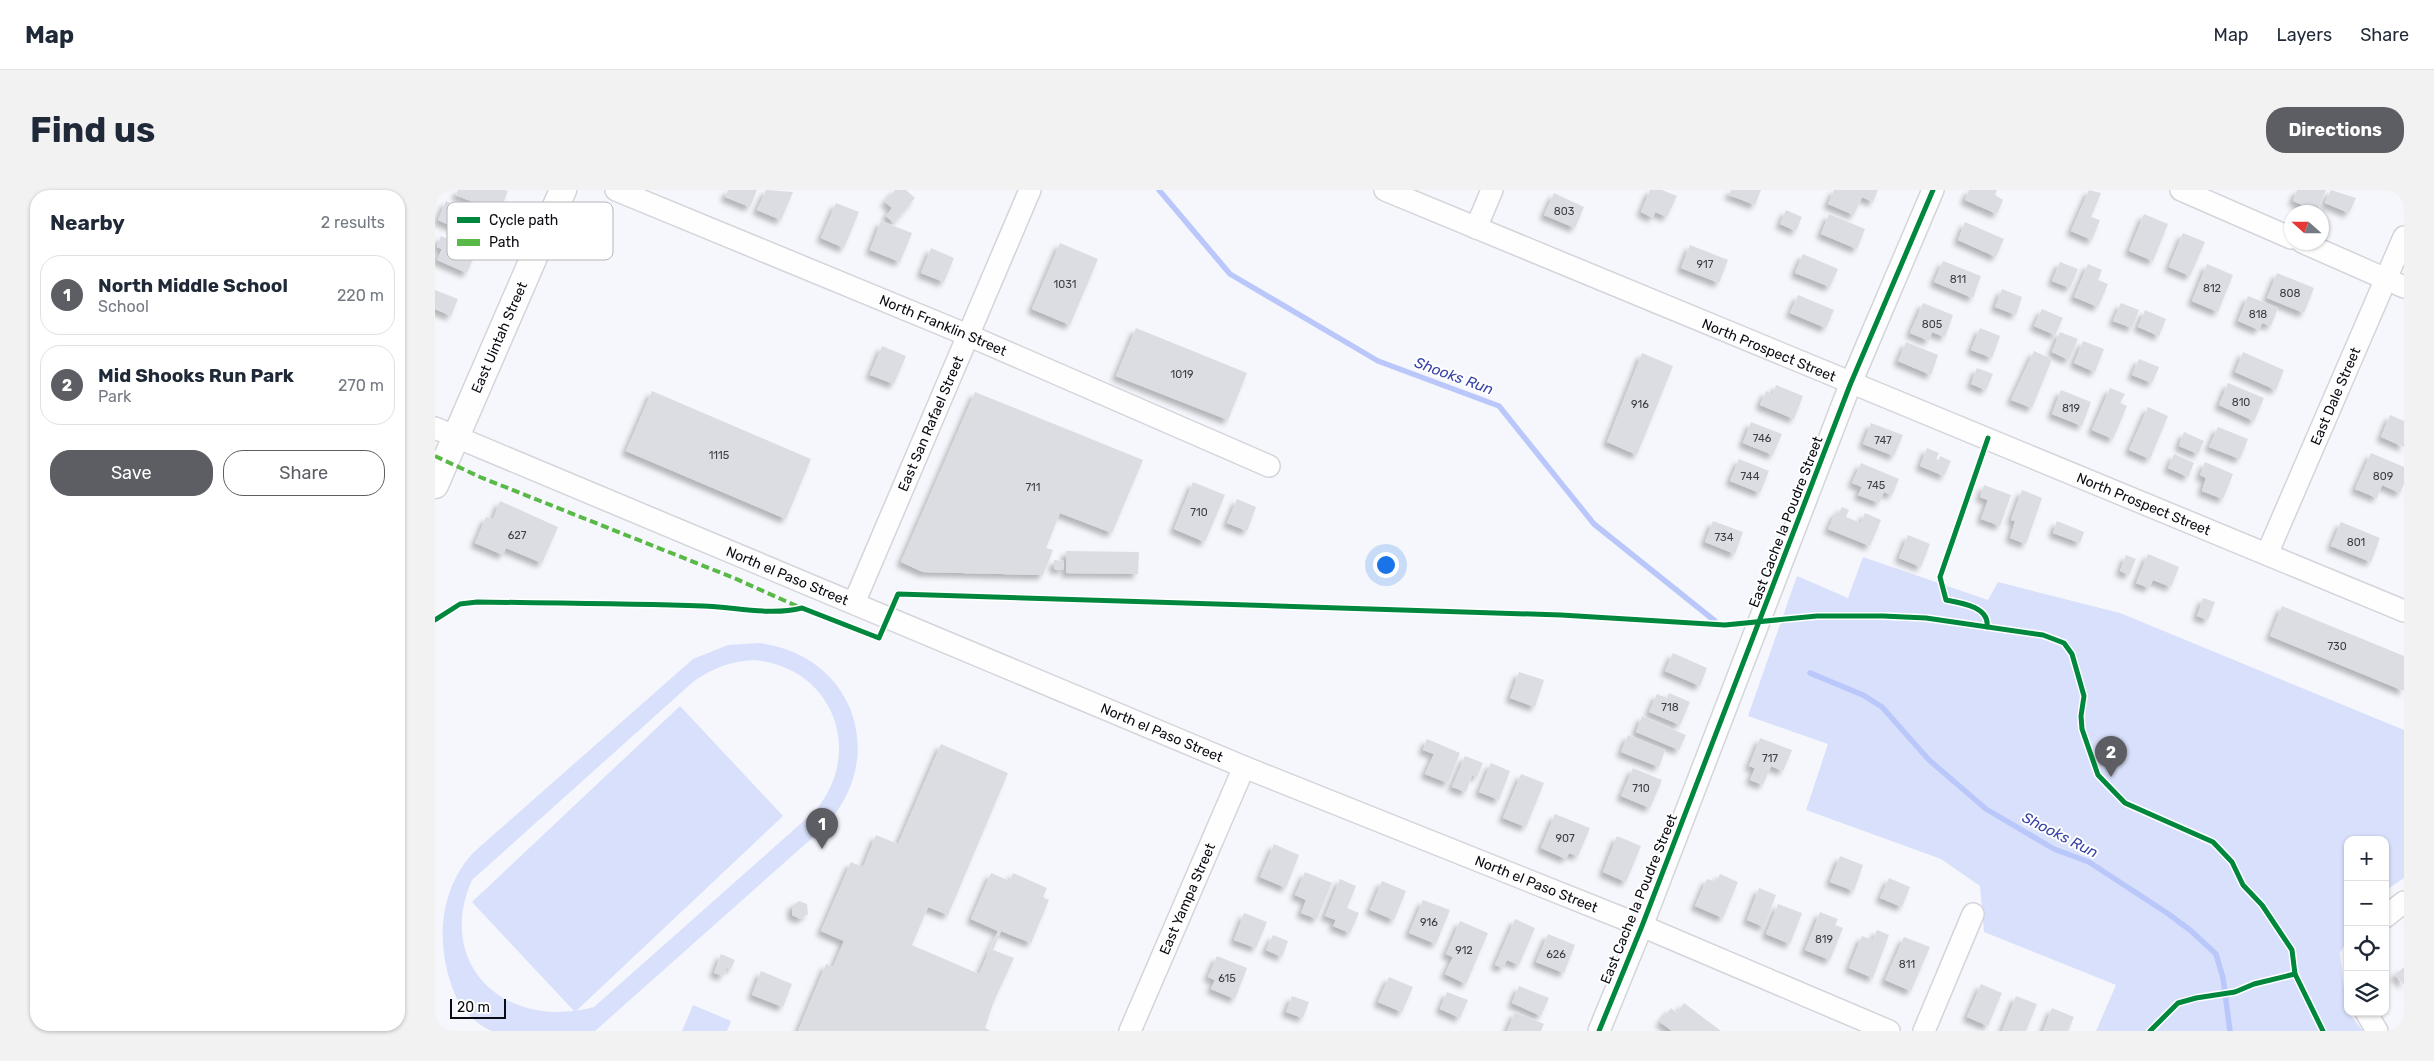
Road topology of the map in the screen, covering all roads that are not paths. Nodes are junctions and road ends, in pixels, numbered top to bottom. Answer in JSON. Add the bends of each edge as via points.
{"nodes":[{"id":1,"x":563,"y":190,"type":"edge"},
{"id":2,"x":615,"y":190,"type":"edge"},
{"id":3,"x":1030,"y":190,"type":"edge"},
{"id":4,"x":1385,"y":190,"type":"edge"},
{"id":5,"x":1492,"y":190,"type":"edge"},
{"id":6,"x":1933,"y":190,"type":"edge"},
{"id":7,"x":2181,"y":190,"type":"edge"},
{"id":8,"x":557,"y":202,"type":"edge"},
{"id":9,"x":1476,"y":228,"type":"junction"},
{"id":10,"x":2284,"y":235,"type":"edge"},
{"id":11,"x":2404,"y":237,"type":"edge"},
{"id":12,"x":2320,"y":250,"type":"edge"},
{"id":13,"x":529,"y":260,"type":"edge"},
{"id":14,"x":2395,"y":283,"type":"edge"},
{"id":15,"x":970,"y":336,"type":"junction"},
{"id":16,"x":1850,"y":385,"type":"junction"},
{"id":17,"x":445,"y":432,"type":"edge"},
{"id":18,"x":1269,"y":466,"type":"dead end"},
{"id":19,"x":435,"y":485,"type":"edge"},
{"id":20,"x":2267,"y":554,"type":"junction"},
{"id":21,"x":854,"y":603,"type":"junction"},
{"id":22,"x":2404,"y":611,"type":"edge"},
{"id":23,"x":1244,"y":766,"type":"junction"},
{"id":24,"x":2404,"y":902,"type":"edge"},
{"id":25,"x":1973,"y":914,"type":"dead end"},
{"id":26,"x":2389,"y":914,"type":"edge"},
{"id":27,"x":1642,"y":926,"type":"junction"},
{"id":28,"x":2368,"y":1016,"type":"edge"},
{"id":29,"x":1130,"y":1031,"type":"edge"},
{"id":30,"x":1599,"y":1031,"type":"edge"},
{"id":31,"x":1889,"y":1031,"type":"edge"},
{"id":32,"x":1925,"y":1031,"type":"edge"},
{"id":33,"x":2377,"y":1031,"type":"edge"}],
"edges":[{"from":1,"to":8,"type":"main road","name":"East Uintah Street"},
{"from":2,"to":15,"type":"street","name":"North Franklin Street"},
{"from":3,"to":15,"type":"street","name":"East San Rafael Street"},
{"from":4,"to":9,"type":"street","name":"North Prospect Street"},
{"from":5,"to":9,"type":"street"},
{"from":6,"to":16,"type":"street","name":"East Cache la Poudre Street"},
{"from":7,"to":10,"type":"street"},
{"from":9,"to":16,"type":"street","name":"North Prospect Street"},
{"from":11,"to":14,"type":"street","name":"East Dale Street"},
{"from":12,"to":14,"type":"street"},
{"from":13,"to":17,"type":"main road","name":"East Uintah Street"},
{"from":14,"to":20,"type":"street","name":"East Dale Street"},
{"from":15,"to":18,"type":"street","name":"North Franklin Street"},
{"from":15,"to":21,"type":"street","name":"East San Rafael Street"},
{"from":16,"to":20,"type":"street","name":"North Prospect Street","via":[[1988,438]]},
{"from":16,"to":27,"type":"street","name":"East Cache la Poudre Street"},
{"from":17,"to":19,"type":"main road","name":"East Uintah Street"},
{"from":17,"to":21,"type":"street","name":"North el Paso Street"},
{"from":20,"to":22,"type":"street","name":"North Prospect Street"},
{"from":21,"to":23,"type":"street","name":"North el Paso Street"},
{"from":23,"to":27,"type":"street","name":"North el Paso Street"},
{"from":23,"to":29,"type":"street","name":"East Yampa Street"},
{"from":24,"to":26,"type":"street"},
{"from":25,"to":32,"type":"street"},
{"from":27,"to":30,"type":"street","name":"East Cache la Poudre Street"},
{"from":27,"to":31,"type":"street","name":"North el Paso Street"},
{"from":28,"to":33,"type":"street"}]}
